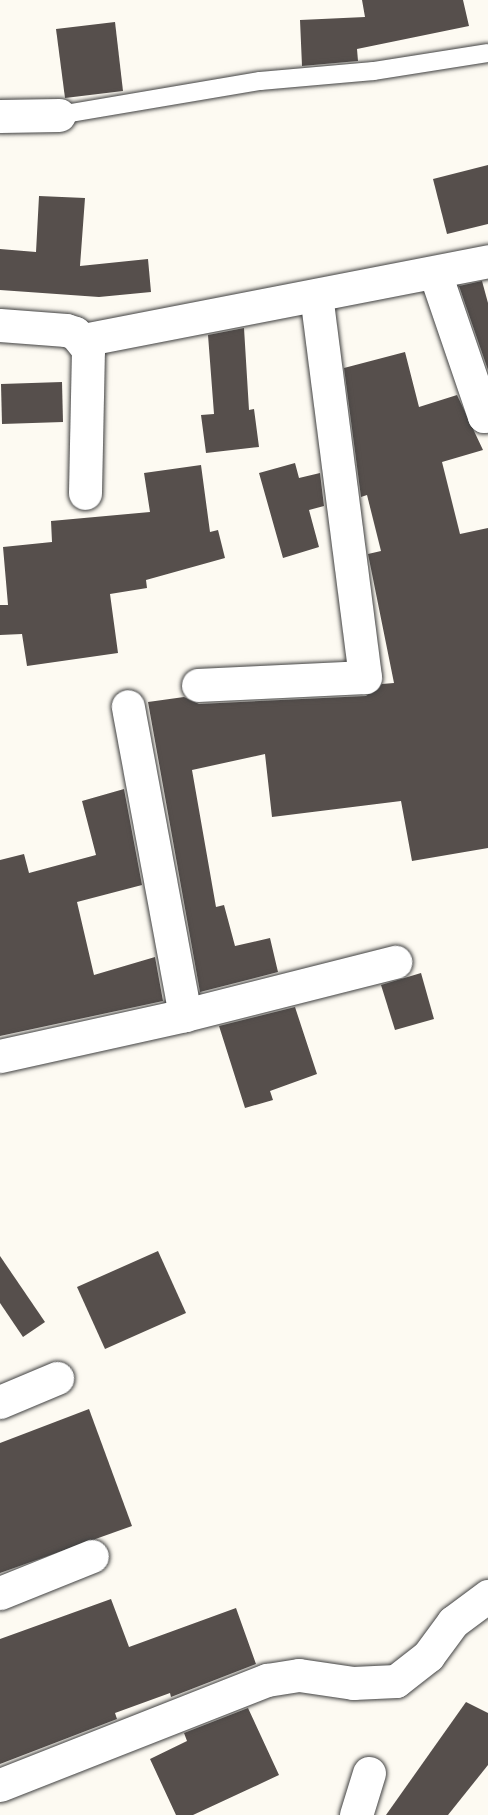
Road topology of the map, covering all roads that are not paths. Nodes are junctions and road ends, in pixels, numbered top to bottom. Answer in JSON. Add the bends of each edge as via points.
{"nodes":[{"id":1,"x":488,"y":53,"type":"edge"},
{"id":2,"x":0,"y":116,"type":"edge"},
{"id":3,"x":59,"y":116,"type":"joint"},
{"id":4,"x":488,"y":261,"type":"edge"},
{"id":5,"x":435,"y":273,"type":"junction"},
{"id":6,"x":316,"y":296,"type":"junction"},
{"id":7,"x":0,"y":324,"type":"edge"},
{"id":8,"x":83,"y":340,"type":"junction"},
{"id":9,"x":488,"y":415,"type":"edge"},
{"id":10,"x":85,"y":493,"type":"dead end"},
{"id":11,"x":198,"y":685,"type":"dead end"},
{"id":12,"x":128,"y":706,"type":"dead end"},
{"id":13,"x":395,"y":962,"type":"dead end"},
{"id":14,"x":185,"y":1015,"type":"junction"},
{"id":15,"x":0,"y":1056,"type":"edge"},
{"id":16,"x":57,"y":1378,"type":"dead end"},
{"id":17,"x":0,"y":1402,"type":"edge"},
{"id":18,"x":92,"y":1556,"type":"dead end"},
{"id":19,"x":0,"y":1593,"type":"edge"},
{"id":20,"x":488,"y":1596,"type":"edge"},
{"id":21,"x":369,"y":1773,"type":"dead end"},
{"id":22,"x":0,"y":1785,"type":"edge"},
{"id":23,"x":356,"y":1815,"type":"edge"}],
"edges":[{"from":1,"to":3,"type":"lane","via":[[374,72],[260,81]]},
{"from":2,"to":3,"type":"street"},
{"from":4,"to":5,"type":"street"},
{"from":5,"to":6,"type":"street"},
{"from":5,"to":9,"type":"street"},
{"from":6,"to":8,"type":"street"},
{"from":6,"to":11,"type":"street","via":[[365,677]]},
{"from":7,"to":8,"type":"street","via":[[66,330]]},
{"from":8,"to":10,"type":"street","via":[[88,357]]},
{"from":12,"to":14,"type":"street"},
{"from":13,"to":14,"type":"street"},
{"from":14,"to":15,"type":"street"},
{"from":16,"to":17,"type":"street"},
{"from":18,"to":19,"type":"street"},
{"from":20,"to":22,"type":"street","via":[[453,1622],[428,1656],[396,1681],[353,1683],[299,1674],[267,1680]]},
{"from":21,"to":23,"type":"street"}]}
